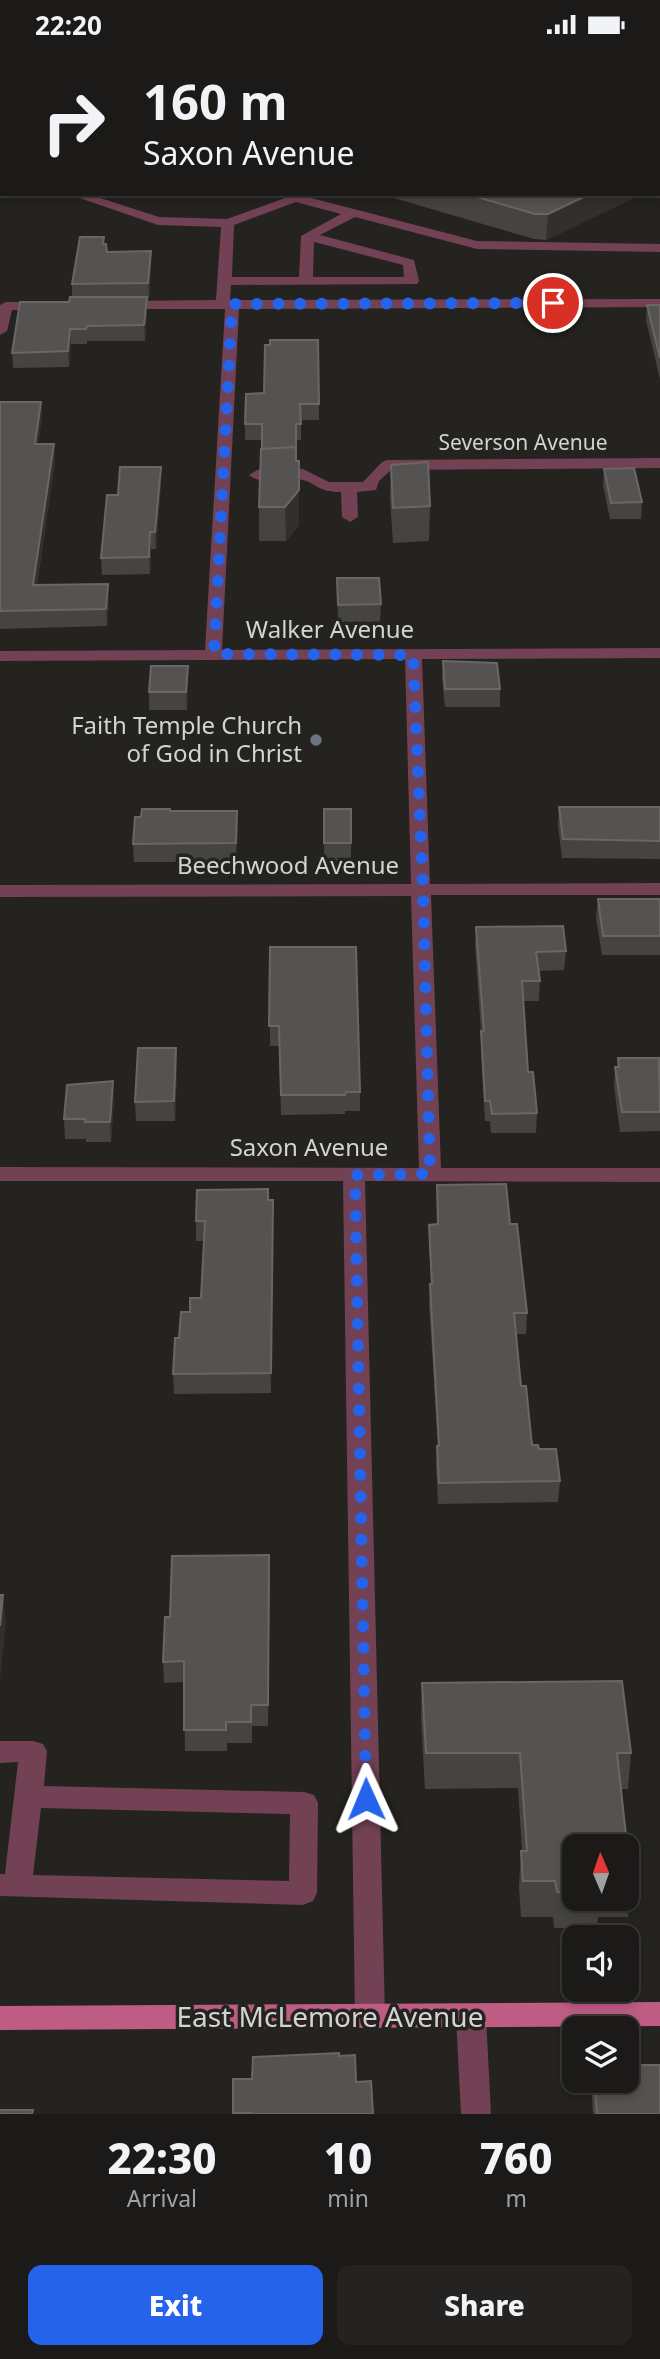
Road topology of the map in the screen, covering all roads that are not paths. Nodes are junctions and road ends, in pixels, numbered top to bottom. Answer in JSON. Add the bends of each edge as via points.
{"nodes":[{"id":1,"x":80,"y":196,"type":"edge"},
{"id":2,"x":353,"y":213,"type":"junction"},
{"id":3,"x":228,"y":223,"type":"junction"},
{"id":4,"x":308,"y":236,"type":"junction"},
{"id":5,"x":660,"y":248,"type":"edge"},
{"id":6,"x":306,"y":280,"type":"junction"},
{"id":7,"x":225,"y":281,"type":"junction"},
{"id":8,"x":660,"y":303,"type":"edge"},
{"id":9,"x":228,"y":304,"type":"junction"},
{"id":10,"x":101,"y":305,"type":"edge"},
{"id":11,"x":60,"y":306,"type":"edge"},
{"id":12,"x":0,"y":331,"type":"edge"},
{"id":13,"x":660,"y":463,"type":"edge"},
{"id":14,"x":257,"y":475,"type":"edge"},
{"id":15,"x":349,"y":487,"type":"junction"},
{"id":16,"x":350,"y":517,"type":"dead end"},
{"id":17,"x":660,"y":653,"type":"edge"},
{"id":18,"x":214,"y":654,"type":"junction"},
{"id":19,"x":413,"y":655,"type":"junction"},
{"id":20,"x":0,"y":656,"type":"edge"},
{"id":21,"x":660,"y":889,"type":"edge"},
{"id":22,"x":423,"y":890,"type":"junction"},
{"id":23,"x":0,"y":891,"type":"edge"},
{"id":24,"x":0,"y":1174,"type":"edge"},
{"id":25,"x":430,"y":1174,"type":"junction"},
{"id":26,"x":355,"y":1175,"type":"junction"},
{"id":27,"x":660,"y":1175,"type":"edge"},
{"id":28,"x":0,"y":1752,"type":"edge"},
{"id":29,"x":29,"y":1797,"type":"junction"},
{"id":30,"x":9,"y":1885,"type":"edge"},
{"id":31,"x":660,"y":2014,"type":"edge"},
{"id":32,"x":370,"y":2017,"type":"junction"},
{"id":33,"x":471,"y":2017,"type":"junction"},
{"id":34,"x":0,"y":2018,"type":"edge"},
{"id":35,"x":476,"y":2114,"type":"edge"}],
"edges":[{"from":1,"to":3,"type":"street","via":[[158,221]]},
{"from":2,"to":3,"type":"street","via":[[295,198]]},
{"from":2,"to":4,"type":"street"},
{"from":2,"to":5,"type":"street","via":[[477,245]]},
{"from":3,"to":7,"type":"street"},
{"from":4,"to":6,"type":"street"},
{"from":4,"to":6,"type":"street","via":[[409,263],[412,281]]},
{"from":6,"to":7,"type":"street"},
{"from":7,"to":9,"type":"street"},
{"from":8,"to":9,"type":"street"},
{"from":9,"to":10,"type":"street"},
{"from":9,"to":18,"type":"street"},
{"from":11,"to":12,"type":"street","via":[[6,306]]},
{"from":13,"to":15,"type":"street","name":"Severson Avenue","via":[[387,465],[370,487]]},
{"from":14,"to":15,"type":"street","via":[[303,474],[326,487]]},
{"from":15,"to":16,"type":"street"},
{"from":17,"to":19,"type":"street","name":"Walker Avenue"},
{"from":18,"to":19,"type":"street","name":"Walker Avenue"},
{"from":18,"to":20,"type":"street","name":"Walker Avenue"},
{"from":19,"to":22,"type":"street"},
{"from":21,"to":22,"type":"street","name":"Beechwood Avenue"},
{"from":22,"to":23,"type":"street","name":"Beechwood Avenue"},
{"from":22,"to":25,"type":"street"},
{"from":24,"to":26,"type":"street","name":"Saxon Avenue"},
{"from":25,"to":26,"type":"street","name":"Saxon Avenue"},
{"from":25,"to":27,"type":"street","name":"Saxon Avenue"},
{"from":26,"to":32,"type":"street"},
{"from":28,"to":29,"type":"street","via":[[33,1751]]},
{"from":29,"to":30,"type":"street"},
{"from":29,"to":30,"type":"street","via":[[304,1803],[303,1893]]},
{"from":31,"to":33,"type":"main road","name":"East McLemore Avenue"},
{"from":32,"to":33,"type":"main road","name":"East McLemore Avenue"},
{"from":32,"to":34,"type":"main road","name":"East McLemore Avenue"},
{"from":33,"to":35,"type":"street"}]}
